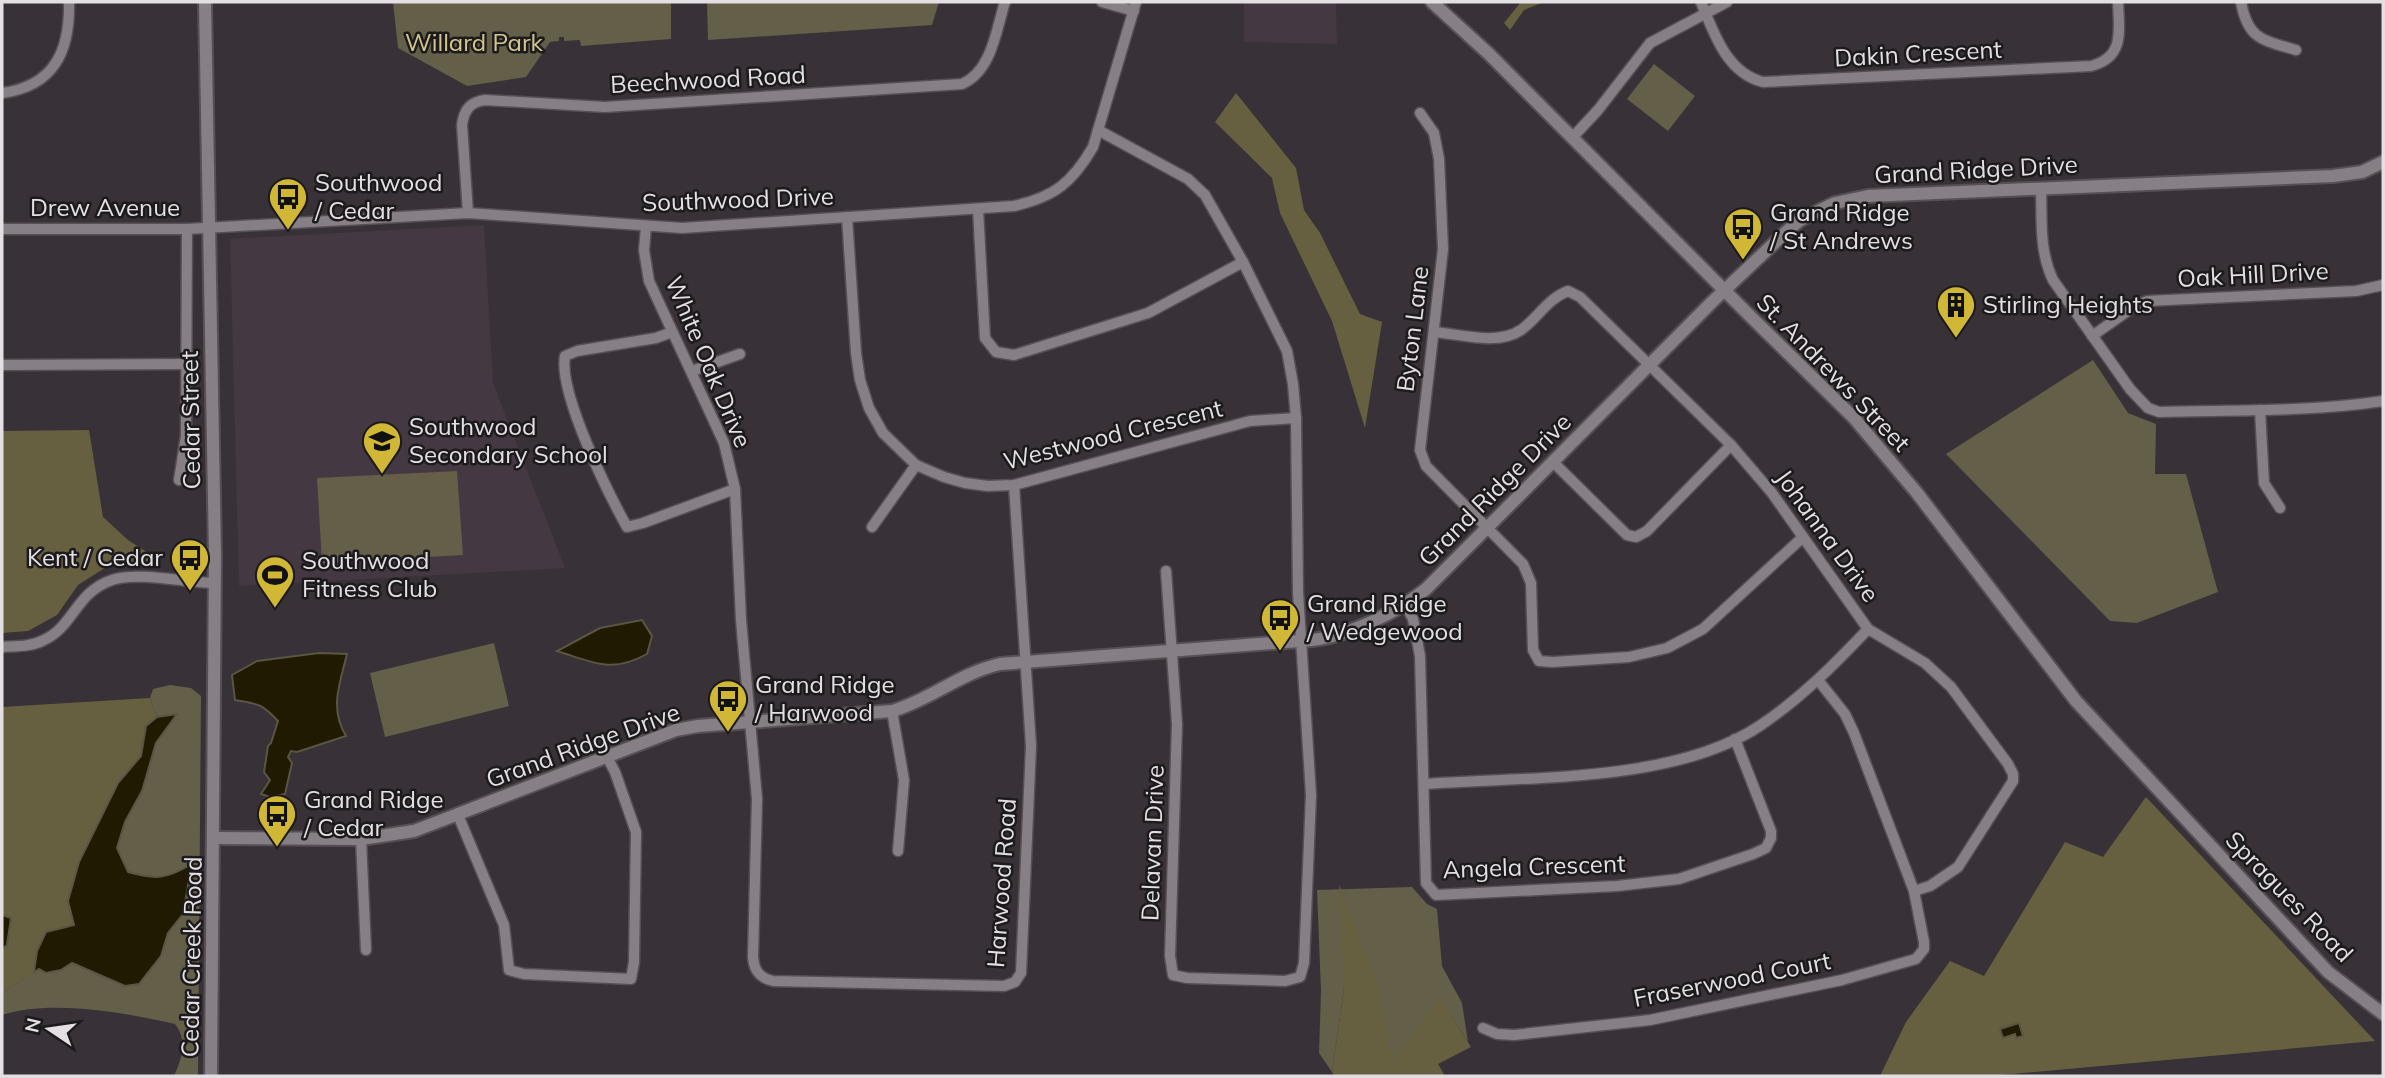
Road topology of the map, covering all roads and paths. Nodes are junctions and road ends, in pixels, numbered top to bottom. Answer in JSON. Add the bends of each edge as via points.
{"nodes":[{"id":1,"x":69,"y":2,"type":"edge"},
{"id":2,"x":205,"y":2,"type":"edge"},
{"id":3,"x":1005,"y":2,"type":"edge"},
{"id":4,"x":1102,"y":2,"type":"edge"},
{"id":5,"x":1432,"y":2,"type":"edge"},
{"id":6,"x":1700,"y":2,"type":"edge"},
{"id":7,"x":1727,"y":2,"type":"edge"},
{"id":8,"x":2118,"y":2,"type":"edge"},
{"id":9,"x":2241,"y":2,"type":"edge"},
{"id":10,"x":1135,"y":6,"type":"edge"},
{"id":11,"x":1705,"y":12,"type":"junction"},
{"id":12,"x":2296,"y":50,"type":"dead end"},
{"id":13,"x":2,"y":93,"type":"edge"},
{"id":14,"x":1420,"y":113,"type":"dead end"},
{"id":15,"x":1098,"y":130,"type":"junction"},
{"id":16,"x":1572,"y":138,"type":"junction"},
{"id":17,"x":2383,"y":162,"type":"edge"},
{"id":18,"x":2040,"y":188,"type":"junction"},
{"id":19,"x":978,"y":209,"type":"junction"},
{"id":20,"x":468,"y":213,"type":"junction"},
{"id":21,"x":847,"y":217,"type":"junction"},
{"id":22,"x":209,"y":227,"type":"junction"},
{"id":23,"x":646,"y":227,"type":"junction"},
{"id":24,"x":2,"y":229,"type":"edge"},
{"id":25,"x":187,"y":229,"type":"junction"},
{"id":26,"x":1243,"y":262,"type":"junction"},
{"id":27,"x":2383,"y":285,"type":"edge"},
{"id":28,"x":1726,"y":291,"type":"junction"},
{"id":29,"x":672,"y":332,"type":"junction"},
{"id":30,"x":1434,"y":332,"type":"junction"},
{"id":31,"x":2092,"y":336,"type":"junction"},
{"id":32,"x":740,"y":354,"type":"dead end"},
{"id":33,"x":187,"y":364,"type":"junction"},
{"id":34,"x":1650,"y":364,"type":"junction"},
{"id":35,"x":2,"y":365,"type":"edge"},
{"id":36,"x":692,"y":371,"type":"junction"},
{"id":37,"x":2383,"y":401,"type":"edge"},
{"id":38,"x":2260,"y":410,"type":"junction"},
{"id":39,"x":1296,"y":418,"type":"junction"},
{"id":40,"x":1731,"y":445,"type":"junction"},
{"id":41,"x":1553,"y":462,"type":"junction"},
{"id":42,"x":916,"y":465,"type":"junction"},
{"id":43,"x":179,"y":480,"type":"dead end"},
{"id":44,"x":1014,"y":485,"type":"junction"},
{"id":45,"x":735,"y":489,"type":"junction"},
{"id":46,"x":2280,"y":508,"type":"dead end"},
{"id":47,"x":872,"y":527,"type":"dead end"},
{"id":48,"x":1487,"y":528,"type":"junction"},
{"id":49,"x":1803,"y":537,"type":"junction"},
{"id":50,"x":1166,"y":570,"type":"dead end"},
{"id":51,"x":215,"y":583,"type":"junction"},
{"id":52,"x":1405,"y":604,"type":"junction"},
{"id":53,"x":1868,"y":629,"type":"junction"},
{"id":54,"x":1301,"y":641,"type":"junction"},
{"id":55,"x":2,"y":647,"type":"edge"},
{"id":56,"x":1172,"y":650,"type":"junction"},
{"id":57,"x":1027,"y":661,"type":"junction"},
{"id":58,"x":1818,"y":680,"type":"junction"},
{"id":59,"x":892,"y":711,"type":"junction"},
{"id":60,"x":750,"y":722,"type":"junction"},
{"id":61,"x":1735,"y":739,"type":"junction"},
{"id":62,"x":607,"y":757,"type":"junction"},
{"id":63,"x":1424,"y":784,"type":"junction"},
{"id":64,"x":2171,"y":803,"type":"joint"},
{"id":65,"x":458,"y":815,"type":"junction"},
{"id":66,"x":214,"y":838,"type":"junction"},
{"id":67,"x":361,"y":839,"type":"junction"},
{"id":68,"x":898,"y":851,"type":"dead end"},
{"id":69,"x":1914,"y":891,"type":"junction"},
{"id":70,"x":366,"y":950,"type":"dead end"},
{"id":71,"x":2383,"y":1014,"type":"edge"},
{"id":72,"x":1483,"y":1028,"type":"dead end"},
{"id":73,"x":211,"y":1076,"type":"edge"}],
"edges":[{"from":1,"to":13,"type":"street","via":[[68,37],[54,65],[39,80]]},
{"from":2,"to":22,"type":"main road","name":"Cedar Street"},
{"from":3,"to":20,"type":"street","name":"Beechwood Road","via":[[986,63],[975,78],[962,84],[605,107],[477,101],[464,114],[462,125]]},
{"from":4,"to":10,"type":"street"},
{"from":5,"to":16,"type":"main road","name":"St. Andrews Street"},
{"from":6,"to":11,"type":"street","name":"Dakin Crescent"},
{"from":7,"to":11,"type":"street"},
{"from":8,"to":11,"type":"street","name":"Dakin Crescent","via":[[2118,43],[2112,56],[2091,66],[1763,82],[1740,72],[1728,59]]},
{"from":9,"to":12,"type":"street","via":[[2254,34]]},
{"from":10,"to":15,"type":"street","name":"Southwood Drive"},
{"from":11,"to":16,"type":"street","via":[[1650,43]]},
{"from":14,"to":30,"type":"street","name":"Byton Lane","via":[[1434,133],[1438,159],[1443,249]]},
{"from":15,"to":19,"type":"street","name":"Southwood Drive","via":[[1093,147],[1065,186],[1031,202]]},
{"from":15,"to":26,"type":"street","via":[[1197,186]]},
{"from":16,"to":28,"type":"main road","name":"St. Andrews Street"},
{"from":17,"to":18,"type":"main road","name":"Grand Ridge Drive","via":[[2347,175]]},
{"from":18,"to":28,"type":"main road","name":"Grand Ridge Drive","via":[[1868,195],[1835,203],[1800,220]]},
{"from":18,"to":31,"type":"street","via":[[2045,265]]},
{"from":19,"to":21,"type":"street","name":"Southwood Drive"},
{"from":19,"to":26,"type":"street","via":[[985,338],[996,352],[1014,355],[1148,313]]},
{"from":20,"to":22,"type":"street","name":"Southwood Drive"},
{"from":20,"to":23,"type":"street","name":"Southwood Drive"},
{"from":21,"to":23,"type":"street","name":"Southwood Drive"},
{"from":21,"to":42,"type":"street","name":"Westwood Crescent","via":[[860,380],[883,433]]},
{"from":22,"to":25,"type":"street","name":"Drew Avenue"},
{"from":22,"to":51,"type":"main road","name":"Cedar Street"},
{"from":23,"to":29,"type":"street","name":"White Oak Drive","via":[[649,281]]},
{"from":24,"to":25,"type":"street","name":"Drew Avenue"},
{"from":25,"to":33,"type":"street"},
{"from":26,"to":39,"type":"street","via":[[1287,351]]},
{"from":27,"to":31,"type":"street","name":"Oak Hill Drive","via":[[2356,291],[2147,301]]},
{"from":28,"to":34,"type":"main road","name":"Grand Ridge Drive"},
{"from":28,"to":64,"type":"main road","name":"St. Andrews Street","via":[[1854,418],[2076,701]]},
{"from":29,"to":36,"type":"street","name":"White Oak Drive"},
{"from":29,"to":45,"type":"street","via":[[565,356],[563,368],[577,420],[627,527]]},
{"from":30,"to":34,"type":"street","name":"Johanna Drive","via":[[1507,336],[1568,291]]},
{"from":30,"to":48,"type":"street","name":"Byton Lane","via":[[1422,459]]},
{"from":31,"to":38,"type":"street","via":[[2148,408],[2159,412]]},
{"from":32,"to":36,"type":"street"},
{"from":33,"to":35,"type":"street"},
{"from":33,"to":43,"type":"street","via":[[187,436]]},
{"from":34,"to":40,"type":"street","name":"Johanna Drive"},
{"from":34,"to":41,"type":"main road","name":"Grand Ridge Drive"},
{"from":36,"to":45,"type":"street","name":"White Oak Drive","via":[[724,443]]},
{"from":37,"to":38,"type":"street"},
{"from":38,"to":46,"type":"street","via":[[2264,483]]},
{"from":39,"to":44,"type":"street","name":"Westwood Crescent","via":[[1250,421]]},
{"from":39,"to":54,"type":"street"},
{"from":40,"to":41,"type":"street","via":[[1636,537],[1627,535]]},
{"from":40,"to":49,"type":"street","name":"Johanna Drive"},
{"from":41,"to":48,"type":"main road","name":"Grand Ridge Drive"},
{"from":42,"to":44,"type":"street","name":"Westwood Crescent","via":[[965,483]]},
{"from":42,"to":47,"type":"street"},
{"from":44,"to":57,"type":"street","name":"Harwood Road"},
{"from":45,"to":60,"type":"street","name":"White Oak Drive"},
{"from":48,"to":49,"type":"street","name":"Byton Lane","via":[[1523,564],[1531,583],[1533,650],[1539,661],[1553,662],[1629,657],[1667,648],[1703,629]]},
{"from":48,"to":52,"type":"main road","name":"Grand Ridge Drive"},
{"from":49,"to":53,"type":"street","name":"Johanna Drive"},
{"from":50,"to":56,"type":"street","name":"Delavan Drive"},
{"from":51,"to":55,"type":"street","via":[[117,578],[84,597],[52,636],[32,645]]},
{"from":51,"to":66,"type":"main road","name":"Cedar Street"},
{"from":52,"to":54,"type":"main road","name":"Grand Ridge Drive","via":[[1335,636]]},
{"from":52,"to":63,"type":"street","name":"Angela Crescent","via":[[1413,619],[1420,656]]},
{"from":53,"to":58,"type":"street","name":"Johanna Drive"},
{"from":53,"to":69,"type":"street","via":[[1925,663],[1951,687],[2013,774],[2013,781],[1958,867]]},
{"from":54,"to":56,"type":"main road","name":"Grand Ridge Drive"},
{"from":54,"to":56,"type":"street","name":"Delavan Drive","via":[[1311,795],[1304,963],[1300,978],[1284,981],[1173,975],[1177,724]]},
{"from":56,"to":57,"type":"main road","name":"Grand Ridge Drive"},
{"from":57,"to":59,"type":"main road","name":"Grand Ridge Drive","via":[[977,670]]},
{"from":57,"to":60,"type":"street","name":"Harwood Road","via":[[1031,746],[1021,973],[1015,982],[1004,986],[773,981],[757,973],[753,966],[757,799]]},
{"from":58,"to":61,"type":"street","name":"Johanna Drive","via":[[1760,726]]},
{"from":58,"to":69,"type":"street","via":[[1854,733]]},
{"from":59,"to":60,"type":"main road","name":"Grand Ridge Drive"},
{"from":59,"to":68,"type":"street","via":[[904,780]]},
{"from":60,"to":62,"type":"main road","name":"Grand Ridge Drive","via":[[686,728]]},
{"from":61,"to":63,"type":"street","name":"Johanna Drive","via":[[1652,767]]},
{"from":61,"to":63,"type":"street","name":"Angela Crescent","via":[[1771,838],[1766,848],[1753,854],[1679,879],[1436,895],[1426,883]]},
{"from":62,"to":65,"type":"main road","name":"Grand Ridge Drive"},
{"from":62,"to":65,"type":"street","via":[[636,832],[631,979],[509,970],[504,925]]},
{"from":64,"to":71,"type":"main road","name":"Spragues Road","via":[[2328,972]]},
{"from":65,"to":67,"type":"main road","name":"Grand Ridge Drive","via":[[414,831]]},
{"from":66,"to":67,"type":"main road","name":"Grand Ridge Drive"},
{"from":66,"to":73,"type":"main road","name":"Cedar Creek Road"},
{"from":67,"to":70,"type":"street"},
{"from":69,"to":72,"type":"street","name":"Fraserwood Court","via":[[1924,942],[1916,959],[1842,980],[1650,1020],[1514,1035]]}]}
